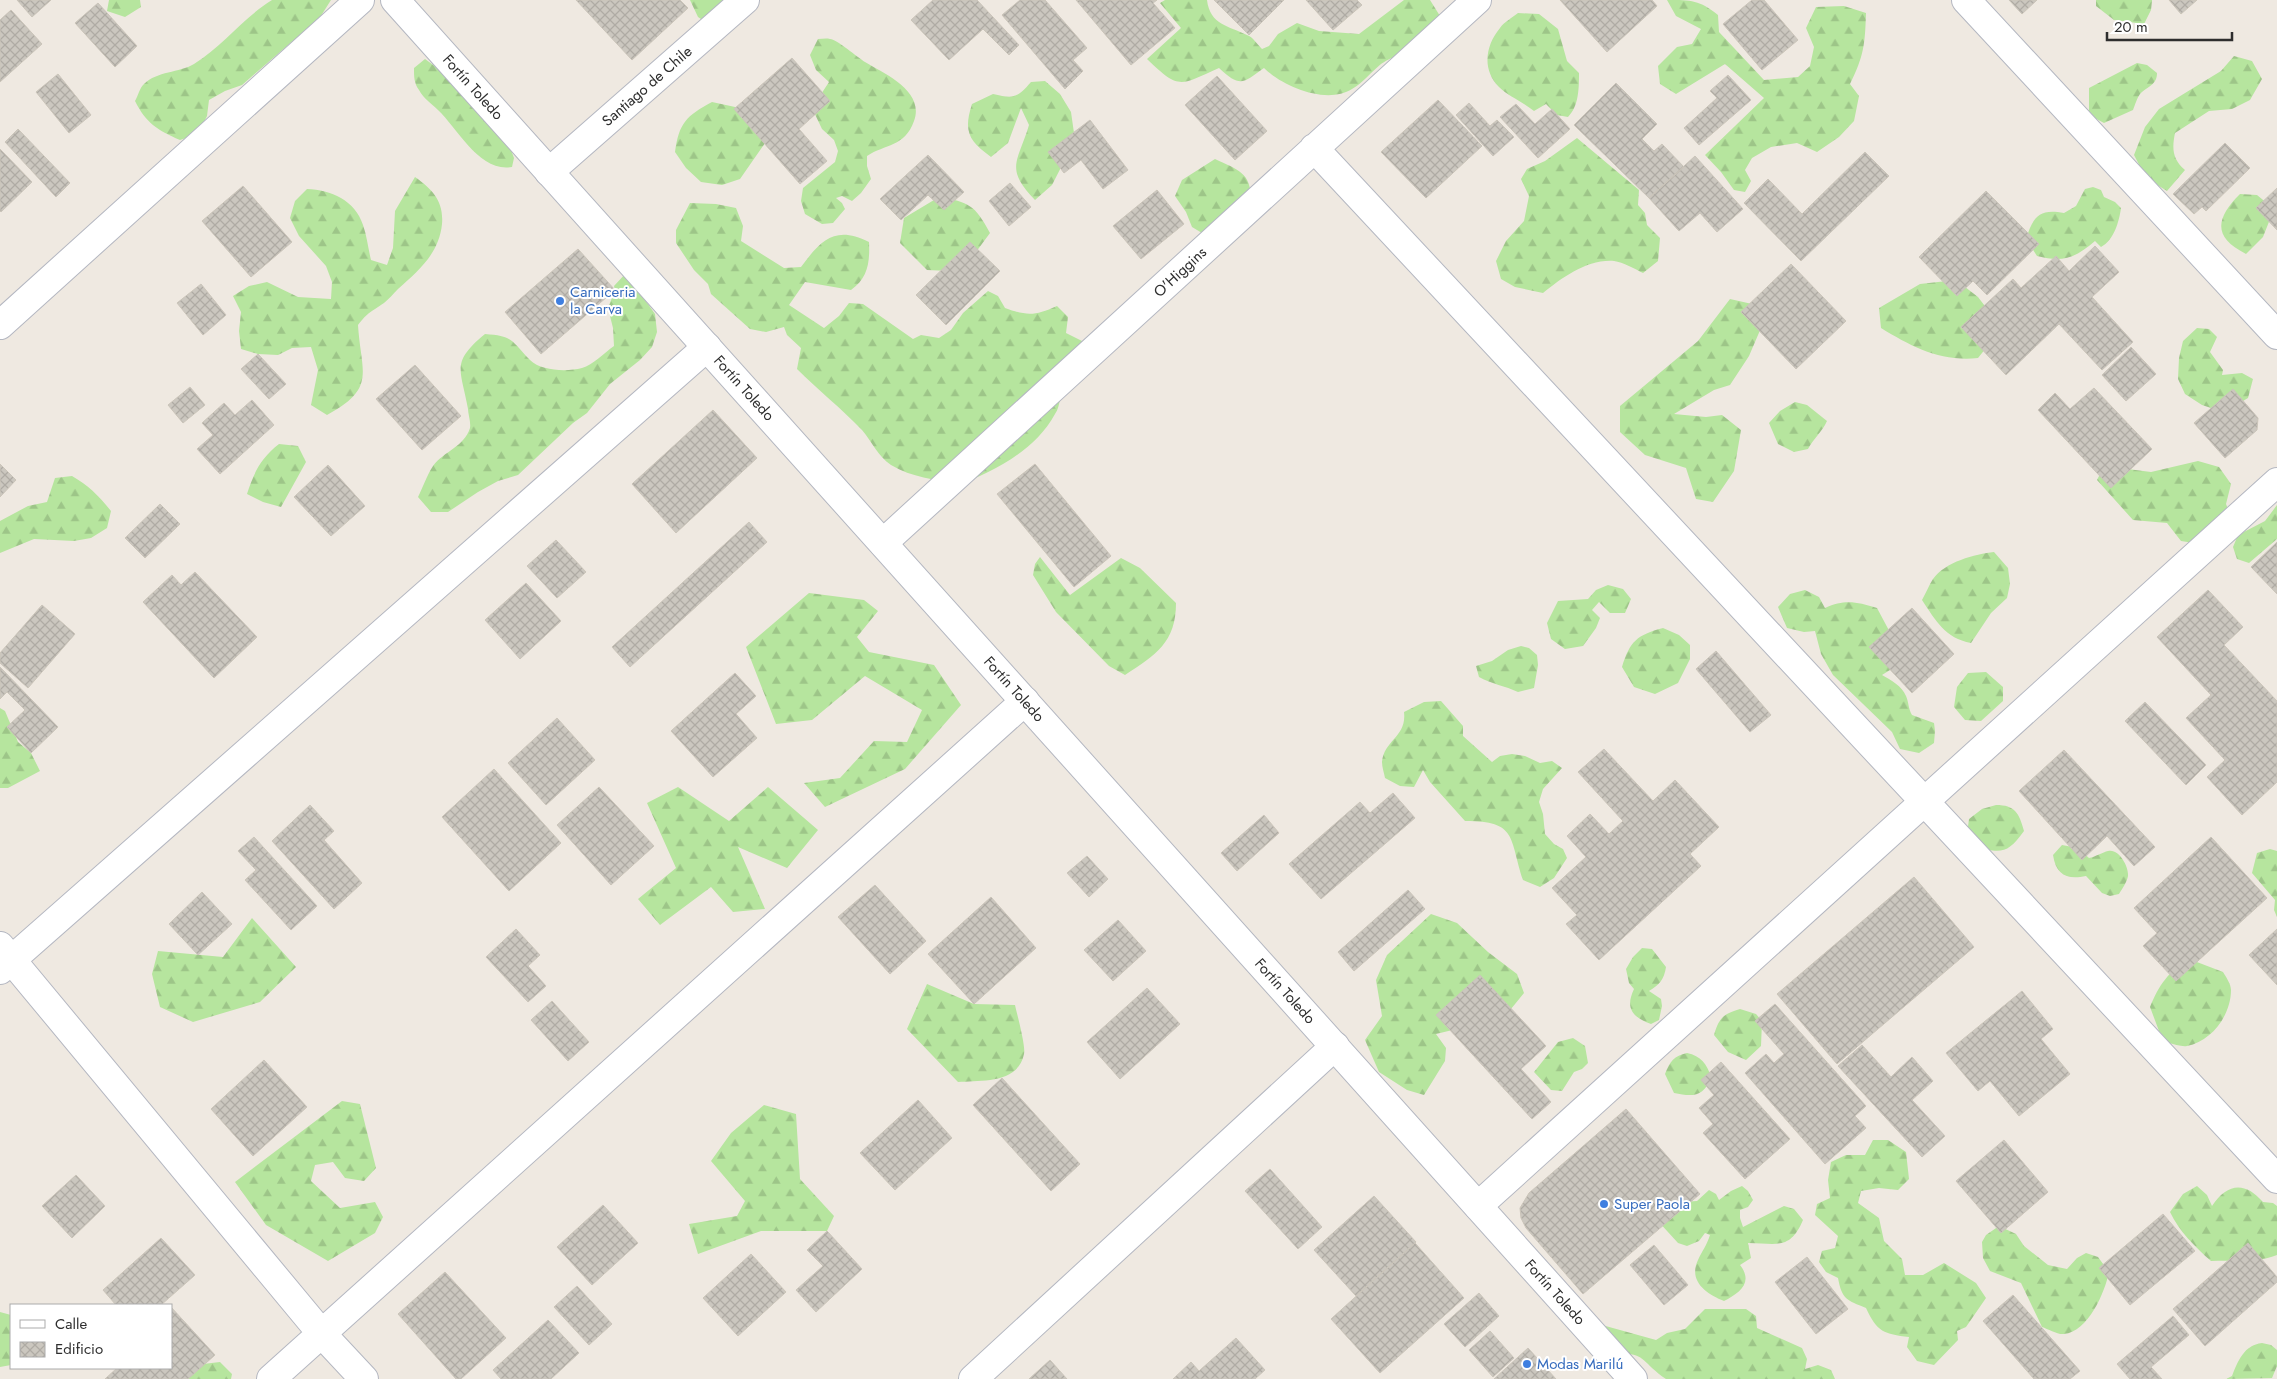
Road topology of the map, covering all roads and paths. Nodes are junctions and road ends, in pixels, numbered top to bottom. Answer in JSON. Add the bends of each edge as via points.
{"nodes":[{"id":1,"x":360,"y":0,"type":"edge"},
{"id":2,"x":395,"y":0,"type":"edge"},
{"id":3,"x":746,"y":0,"type":"edge"},
{"id":4,"x":1476,"y":0,"type":"edge"},
{"id":5,"x":1966,"y":0,"type":"edge"},
{"id":6,"x":1314,"y":148,"type":"junction"},
{"id":7,"x":550,"y":172,"type":"junction"},
{"id":8,"x":0,"y":326,"type":"edge"},
{"id":9,"x":2277,"y":336,"type":"edge"},
{"id":10,"x":707,"y":347,"type":"junction"},
{"id":11,"x":2277,"y":482,"type":"edge"},
{"id":12,"x":883,"y":543,"type":"junction"},
{"id":13,"x":1025,"y":701,"type":"junction"},
{"id":14,"x":1925,"y":801,"type":"junction"},
{"id":15,"x":4,"y":958,"type":"edge"},
{"id":16,"x":1335,"y":1046,"type":"junction"},
{"id":17,"x":2277,"y":1179,"type":"edge"},
{"id":18,"x":1478,"y":1206,"type":"junction"},
{"id":19,"x":322,"y":1334,"type":"junction"},
{"id":20,"x":272,"y":1379,"type":"edge"},
{"id":21,"x":364,"y":1379,"type":"edge"},
{"id":22,"x":973,"y":1379,"type":"edge"},
{"id":23,"x":1633,"y":1379,"type":"edge"}],
"edges":[{"from":1,"to":8,"type":"street"},
{"from":2,"to":7,"type":"street","name":"Fortín Toledo"},
{"from":3,"to":7,"type":"street","name":"Santiago de Chile"},
{"from":4,"to":6,"type":"street","name":"O'Higgins"},
{"from":5,"to":9,"type":"street"},
{"from":6,"to":12,"type":"street","name":"O'Higgins"},
{"from":6,"to":14,"type":"street"},
{"from":7,"to":10,"type":"street","name":"Fortín Toledo"},
{"from":10,"to":12,"type":"street","name":"Fortín Toledo"},
{"from":10,"to":15,"type":"street"},
{"from":11,"to":14,"type":"street"},
{"from":12,"to":13,"type":"street","name":"Fortín Toledo"},
{"from":13,"to":16,"type":"street","name":"Fortín Toledo"},
{"from":13,"to":19,"type":"street"},
{"from":14,"to":17,"type":"street"},
{"from":14,"to":18,"type":"street"},
{"from":15,"to":19,"type":"street"},
{"from":16,"to":18,"type":"street","name":"Fortín Toledo"},
{"from":16,"to":22,"type":"street"},
{"from":18,"to":23,"type":"street","name":"Fortín Toledo"},
{"from":19,"to":20,"type":"street"},
{"from":19,"to":21,"type":"street"}]}
